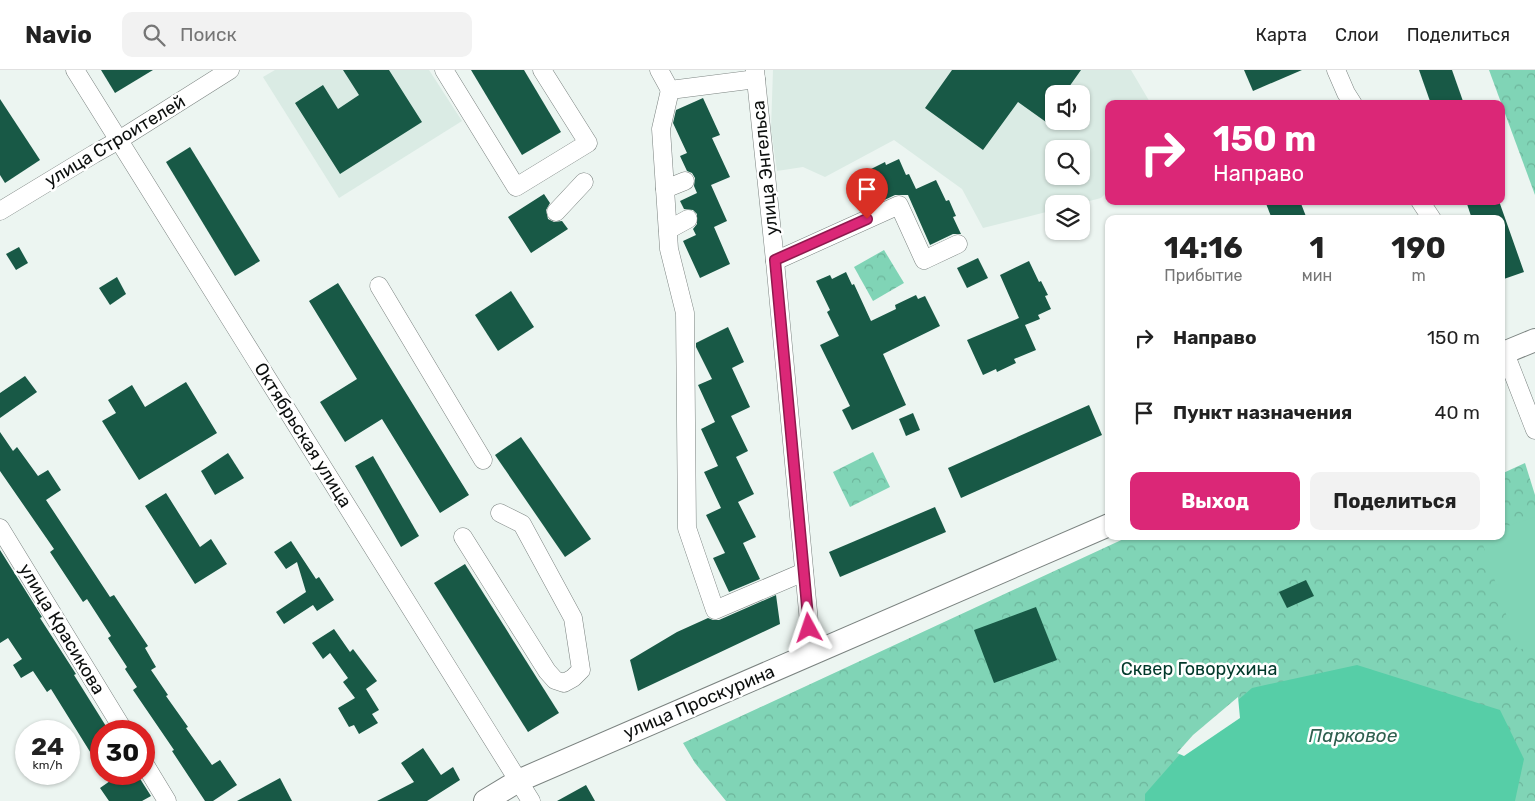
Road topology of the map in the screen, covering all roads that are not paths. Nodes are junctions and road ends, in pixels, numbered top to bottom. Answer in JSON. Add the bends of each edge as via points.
{"nodes":[{"id":1,"x":75,"y":70,"type":"edge"},
{"id":2,"x":230,"y":70,"type":"edge"},
{"id":3,"x":444,"y":70,"type":"edge"},
{"id":4,"x":542,"y":70,"type":"edge"},
{"id":5,"x":659,"y":70,"type":"edge"},
{"id":6,"x":1336,"y":70,"type":"edge"},
{"id":7,"x":755,"y":75,"type":"edge"},
{"id":8,"x":670,"y":90,"type":"junction"},
{"id":9,"x":1350,"y":100,"type":"edge"},
{"id":10,"x":119,"y":140,"type":"junction"},
{"id":11,"x":685,"y":181,"type":"dead end"},
{"id":12,"x":584,"y":182,"type":"dead end"},
{"id":13,"x":665,"y":189,"type":"junction"},
{"id":14,"x":0,"y":212,"type":"edge"},
{"id":15,"x":556,"y":212,"type":"dead end"},
{"id":16,"x":688,"y":219,"type":"dead end"},
{"id":17,"x":668,"y":230,"type":"junction"},
{"id":18,"x":958,"y":244,"type":"dead end"},
{"id":19,"x":775,"y":260,"type":"junction"},
{"id":20,"x":379,"y":294,"type":"dead end"},
{"id":21,"x":1535,"y":340,"type":"edge"},
{"id":22,"x":1505,"y":353,"type":"edge"},
{"id":23,"x":1505,"y":359,"type":"edge"},
{"id":24,"x":1535,"y":430,"type":"edge"},
{"id":25,"x":477,"y":457,"type":"dead end"},
{"id":26,"x":500,"y":513,"type":"dead end"},
{"id":27,"x":1105,"y":527,"type":"edge"},
{"id":28,"x":0,"y":528,"type":"edge"},
{"id":29,"x":463,"y":537,"type":"dead end"},
{"id":30,"x":804,"y":572,"type":"junction"},
{"id":31,"x":812,"y":654,"type":"junction"},
{"id":32,"x":117,"y":720,"type":"edge"},
{"id":33,"x":155,"y":781,"type":"edge"},
{"id":34,"x":518,"y":781,"type":"junction"},
{"id":35,"x":167,"y":801,"type":"edge"},
{"id":36,"x":485,"y":801,"type":"edge"},
{"id":37,"x":530,"y":801,"type":"edge"}],
"edges":[{"from":1,"to":10,"type":"street","name":"Октябрьская улица"},
{"from":2,"to":10,"type":"street","name":"улица Строителей"},
{"from":3,"to":4,"type":"street","via":[[516,187],[588,144]]},
{"from":5,"to":8,"type":"street"},
{"from":6,"to":9,"type":"street"},
{"from":7,"to":8,"type":"street"},
{"from":7,"to":19,"type":"street","name":"улица Энгельса"},
{"from":8,"to":13,"type":"street","via":[[661,130],[669,139]]},
{"from":10,"to":14,"type":"street","name":"улица Строителей"},
{"from":10,"to":34,"type":"street","name":"Октябрьская улица"},
{"from":11,"to":13,"type":"street"},
{"from":12,"to":15,"type":"street"},
{"from":13,"to":17,"type":"street"},
{"from":16,"to":17,"type":"street"},
{"from":17,"to":30,"type":"street","via":[[669,249],[680,261],[685,313],[688,528],[715,610]]},
{"from":18,"to":19,"type":"street","via":[[924,260],[899,205]]},
{"from":19,"to":30,"type":"street","name":"улица Энгельса"},
{"from":20,"to":25,"type":"street"},
{"from":21,"to":22,"type":"street"},
{"from":23,"to":24,"type":"street"},
{"from":26,"to":29,"type":"street","via":[[522,524],[573,618],[581,670],[574,678],[564,683],[555,680],[547,671]]},
{"from":27,"to":31,"type":"street","name":"улица Проскурина"},
{"from":28,"to":32,"type":"street","name":"улица Красикова"},
{"from":30,"to":31,"type":"street","name":"улица Энгельса"},
{"from":31,"to":34,"type":"street","name":"улица Проскурина"},
{"from":33,"to":35,"type":"street"},
{"from":34,"to":36,"type":"street","name":"улица Проскурина"},
{"from":34,"to":37,"type":"street","name":"Октябрьская улица"}]}
